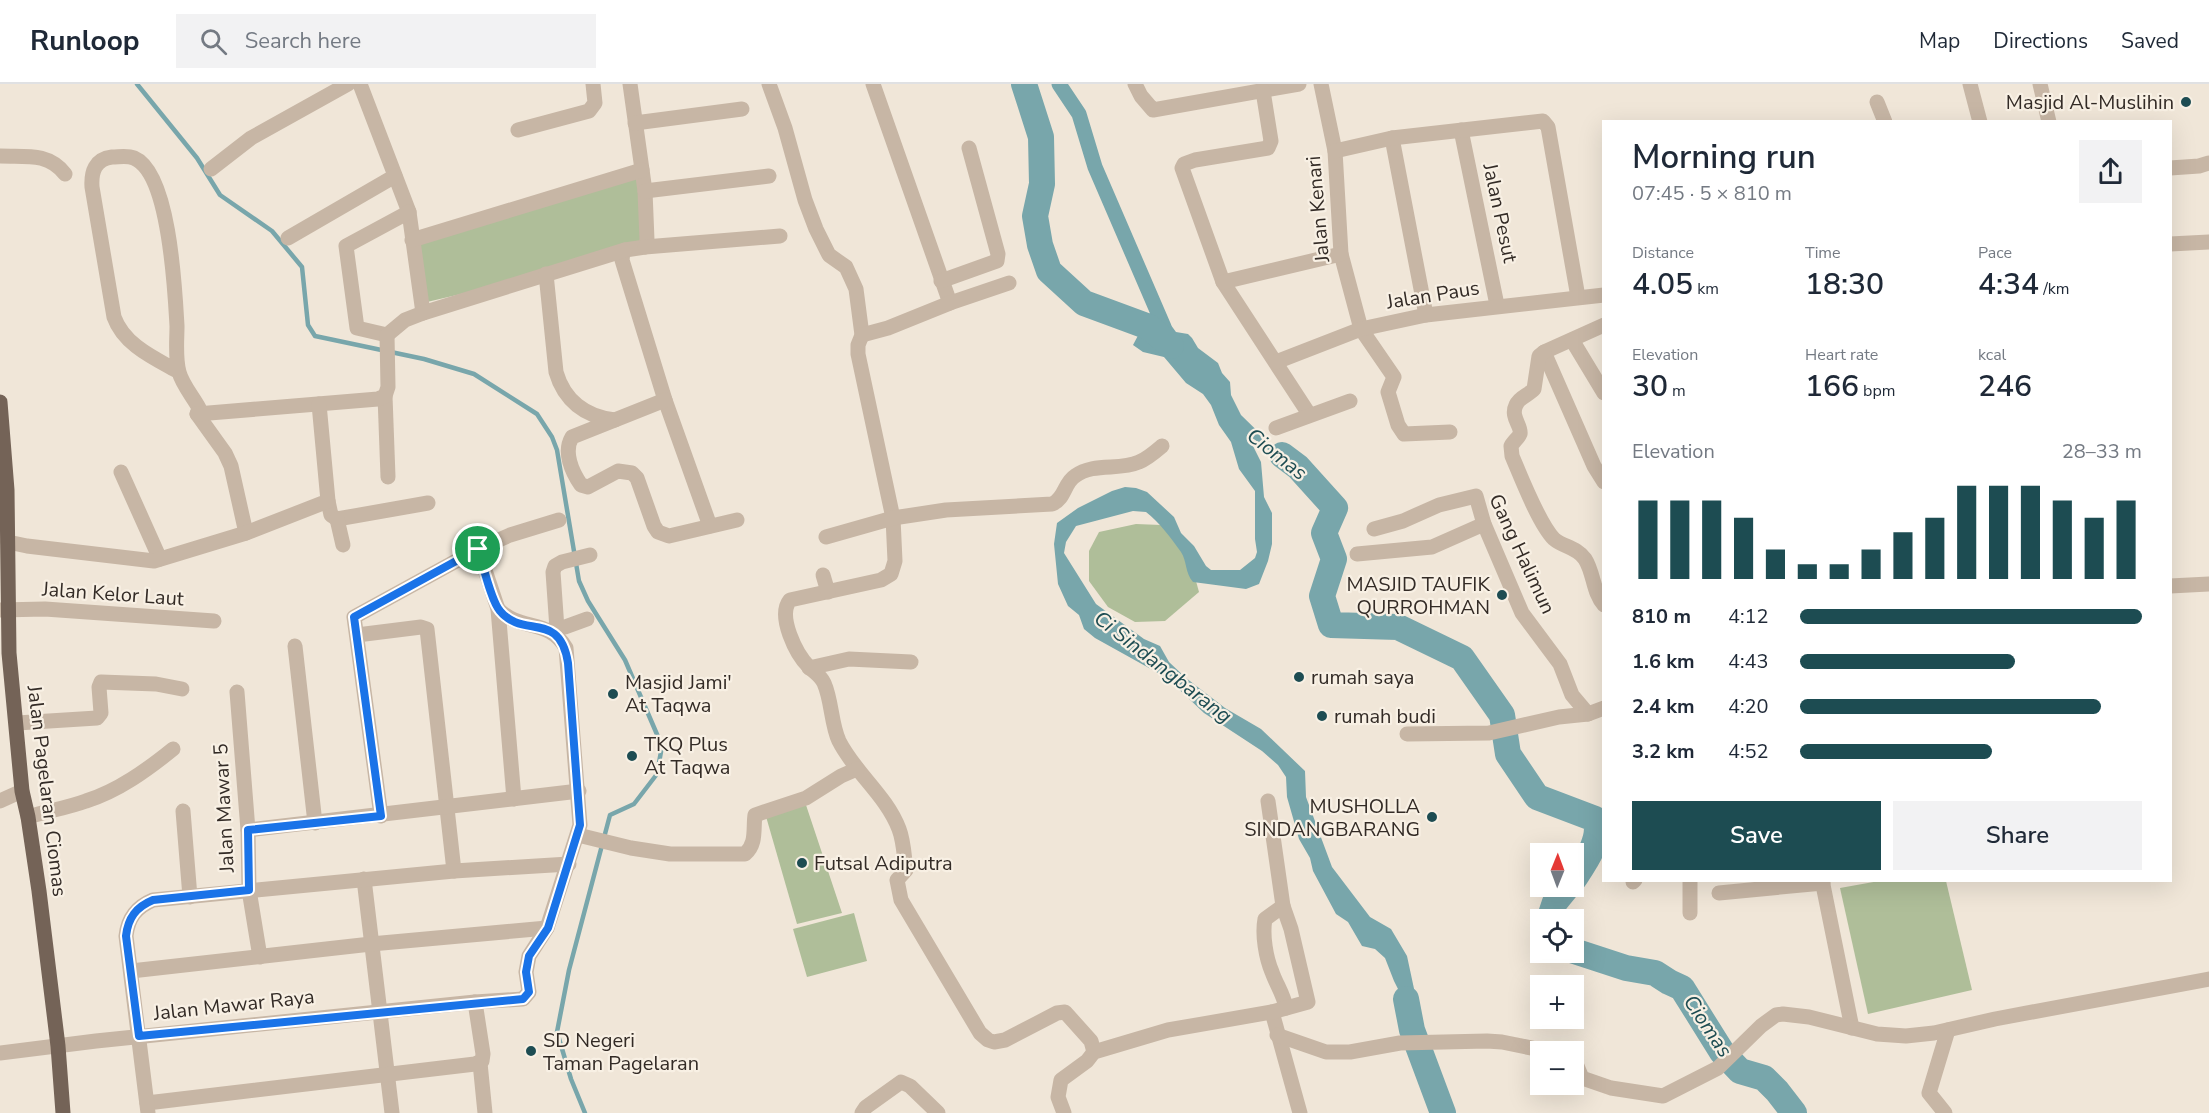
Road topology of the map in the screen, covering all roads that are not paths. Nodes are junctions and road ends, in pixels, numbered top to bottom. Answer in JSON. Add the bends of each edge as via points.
{"nodes":[{"id":1,"x":348,"y":84,"type":"edge"},
{"id":2,"x":360,"y":84,"type":"edge"},
{"id":3,"x":593,"y":84,"type":"edge"},
{"id":4,"x":630,"y":84,"type":"edge"},
{"id":5,"x":769,"y":84,"type":"edge"},
{"id":6,"x":873,"y":84,"type":"edge"},
{"id":7,"x":1135,"y":84,"type":"edge"},
{"id":8,"x":1299,"y":84,"type":"edge"},
{"id":9,"x":1321,"y":84,"type":"edge"},
{"id":10,"x":1970,"y":84,"type":"edge"},
{"id":11,"x":2040,"y":84,"type":"edge"},
{"id":12,"x":1263,"y":91,"type":"junction"},
{"id":13,"x":1877,"y":102,"type":"dead end"},
{"id":14,"x":742,"y":109,"type":"dead end"},
{"id":15,"x":1884,"y":120,"type":"edge"},
{"id":16,"x":1979,"y":120,"type":"edge"},
{"id":17,"x":2049,"y":120,"type":"edge"},
{"id":18,"x":635,"y":123,"type":"junction"},
{"id":19,"x":518,"y":130,"type":"dead end"},
{"id":20,"x":1461,"y":130,"type":"junction"},
{"id":21,"x":1392,"y":138,"type":"junction"},
{"id":22,"x":969,"y":148,"type":"dead end"},
{"id":23,"x":1335,"y":151,"type":"junction"},
{"id":24,"x":0,"y":156,"type":"edge"},
{"id":25,"x":2209,"y":163,"type":"edge"},
{"id":26,"x":211,"y":168,"type":"dead end"},
{"id":27,"x":2172,"y":168,"type":"edge"},
{"id":28,"x":642,"y":170,"type":"junction"},
{"id":29,"x":65,"y":174,"type":"dead end"},
{"id":30,"x":395,"y":176,"type":"junction"},
{"id":31,"x":769,"y":176,"type":"dead end"},
{"id":32,"x":645,"y":190,"type":"junction"},
{"id":33,"x":409,"y":212,"type":"junction"},
{"id":34,"x":780,"y":236,"type":"dead end"},
{"id":35,"x":288,"y":238,"type":"dead end"},
{"id":36,"x":412,"y":240,"type":"junction"},
{"id":37,"x":2209,"y":242,"type":"edge"},
{"id":38,"x":2172,"y":244,"type":"edge"},
{"id":39,"x":645,"y":248,"type":"junction"},
{"id":40,"x":625,"y":250,"type":"junction"},
{"id":41,"x":1341,"y":254,"type":"junction"},
{"id":42,"x":546,"y":274,"type":"junction"},
{"id":43,"x":941,"y":281,"type":"junction"},
{"id":44,"x":1223,"y":282,"type":"junction"},
{"id":45,"x":1009,"y":283,"type":"dead end"},
{"id":46,"x":1602,"y":295,"type":"edge"},
{"id":47,"x":1578,"y":297,"type":"junction"},
{"id":48,"x":950,"y":303,"type":"junction"},
{"id":49,"x":1497,"y":305,"type":"junction"},
{"id":50,"x":423,"y":313,"type":"junction"},
{"id":51,"x":1426,"y":315,"type":"junction"},
{"id":52,"x":1602,"y":326,"type":"edge"},
{"id":53,"x":1361,"y":329,"type":"junction"},
{"id":54,"x":862,"y":335,"type":"junction"},
{"id":55,"x":387,"y":337,"type":"junction"},
{"id":56,"x":1572,"y":340,"type":"junction"},
{"id":57,"x":1544,"y":352,"type":"junction"},
{"id":58,"x":1276,"y":362,"type":"junction"},
{"id":59,"x":179,"y":372,"type":"junction"},
{"id":60,"x":1602,"y":390,"type":"edge"},
{"id":61,"x":385,"y":396,"type":"junction"},
{"id":62,"x":665,"y":400,"type":"junction"},
{"id":63,"x":1350,"y":401,"type":"dead end"},
{"id":64,"x":0,"y":402,"type":"edge"},
{"id":65,"x":319,"y":404,"type":"junction"},
{"id":66,"x":197,"y":414,"type":"junction"},
{"id":67,"x":1309,"y":414,"type":"junction"},
{"id":68,"x":615,"y":420,"type":"junction"},
{"id":69,"x":1276,"y":428,"type":"dead end"},
{"id":70,"x":1450,"y":432,"type":"dead end"},
{"id":71,"x":1162,"y":446,"type":"dead end"},
{"id":72,"x":121,"y":472,"type":"dead end"},
{"id":73,"x":388,"y":477,"type":"dead end"},
{"id":74,"x":1602,"y":479,"type":"edge"},
{"id":75,"x":328,"y":501,"type":"junction"},
{"id":76,"x":428,"y":503,"type":"dead end"},
{"id":77,"x":893,"y":518,"type":"junction"},
{"id":78,"x":337,"y":519,"type":"junction"},
{"id":79,"x":559,"y":520,"type":"dead end"},
{"id":80,"x":737,"y":520,"type":"dead end"},
{"id":81,"x":1484,"y":524,"type":"junction"},
{"id":82,"x":710,"y":526,"type":"junction"},
{"id":83,"x":1374,"y":529,"type":"dead end"},
{"id":84,"x":246,"y":533,"type":"junction"},
{"id":85,"x":826,"y":537,"type":"dead end"},
{"id":86,"x":343,"y":545,"type":"dead end"},
{"id":87,"x":478,"y":549,"type":"junction"},
{"id":88,"x":5,"y":551,"type":"edge"},
{"id":89,"x":1357,"y":554,"type":"dead end"},
{"id":90,"x":584,"y":556,"type":"dead end"},
{"id":91,"x":160,"y":560,"type":"junction"},
{"id":92,"x":823,"y":575,"type":"dead end"},
{"id":93,"x":2209,"y":584,"type":"edge"},
{"id":94,"x":2172,"y":586,"type":"edge"},
{"id":95,"x":828,"y":592,"type":"junction"},
{"id":96,"x":1602,"y":603,"type":"edge"},
{"id":97,"x":498,"y":609,"type":"junction"},
{"id":98,"x":5,"y":610,"type":"edge"},
{"id":99,"x":587,"y":620,"type":"dead end"},
{"id":100,"x":214,"y":621,"type":"dead end"},
{"id":101,"x":554,"y":629,"type":"junction"},
{"id":102,"x":357,"y":635,"type":"junction"},
{"id":103,"x":295,"y":646,"type":"dead end"},
{"id":104,"x":4,"y":653,"type":"edge"},
{"id":105,"x":911,"y":662,"type":"dead end"},
{"id":106,"x":809,"y":668,"type":"junction"},
{"id":107,"x":182,"y":688,"type":"dead end"},
{"id":108,"x":237,"y":692,"type":"dead end"},
{"id":109,"x":1602,"y":709,"type":"edge"},
{"id":110,"x":1588,"y":714,"type":"junction"},
{"id":111,"x":17,"y":723,"type":"junction"},
{"id":112,"x":1407,"y":734,"type":"dead end"},
{"id":113,"x":173,"y":749,"type":"dead end"},
{"id":114,"x":857,"y":769,"type":"junction"},
{"id":115,"x":22,"y":791,"type":"junction"},
{"id":116,"x":579,"y":791,"type":"junction"},
{"id":117,"x":514,"y":799,"type":"junction"},
{"id":118,"x":0,"y":801,"type":"edge"},
{"id":119,"x":1268,"y":801,"type":"dead end"},
{"id":120,"x":446,"y":807,"type":"junction"},
{"id":121,"x":183,"y":811,"type":"dead end"},
{"id":122,"x":381,"y":816,"type":"junction"},
{"id":123,"x":28,"y":817,"type":"junction"},
{"id":124,"x":315,"y":824,"type":"junction"},
{"id":125,"x":248,"y":830,"type":"junction"},
{"id":126,"x":578,"y":835,"type":"junction"},
{"id":127,"x":569,"y":864,"type":"junction"},
{"id":128,"x":454,"y":871,"type":"junction"},
{"id":129,"x":364,"y":879,"type":"junction"},
{"id":130,"x":1690,"y":882,"type":"edge"},
{"id":131,"x":1822,"y":882,"type":"edge"},
{"id":132,"x":249,"y":890,"type":"junction"},
{"id":133,"x":1719,"y":893,"type":"dead end"},
{"id":134,"x":190,"y":897,"type":"junction"},
{"id":135,"x":1283,"y":906,"type":"junction"},
{"id":136,"x":1690,"y":913,"type":"dead end"},
{"id":137,"x":548,"y":928,"type":"junction"},
{"id":138,"x":371,"y":944,"type":"junction"},
{"id":139,"x":260,"y":957,"type":"junction"},
{"id":140,"x":130,"y":971,"type":"junction"},
{"id":141,"x":2209,"y":979,"type":"edge"},
{"id":142,"x":475,"y":1002,"type":"junction"},
{"id":143,"x":1279,"y":1010,"type":"junction"},
{"id":144,"x":380,"y":1011,"type":"junction"},
{"id":145,"x":1852,"y":1028,"type":"junction"},
{"id":146,"x":1948,"y":1030,"type":"junction"},
{"id":147,"x":1277,"y":1035,"type":"junction"},
{"id":148,"x":139,"y":1036,"type":"junction"},
{"id":149,"x":58,"y":1046,"type":"junction"},
{"id":150,"x":1530,"y":1048,"type":"edge"},
{"id":151,"x":1094,"y":1052,"type":"junction"},
{"id":152,"x":0,"y":1053,"type":"edge"},
{"id":153,"x":480,"y":1063,"type":"junction"},
{"id":154,"x":387,"y":1076,"type":"junction"},
{"id":155,"x":1584,"y":1079,"type":"edge"},
{"id":156,"x":148,"y":1108,"type":"edge"},
{"id":157,"x":63,"y":1113,"type":"edge"},
{"id":158,"x":392,"y":1113,"type":"edge"},
{"id":159,"x":485,"y":1113,"type":"edge"},
{"id":160,"x":862,"y":1113,"type":"edge"},
{"id":161,"x":938,"y":1113,"type":"edge"},
{"id":162,"x":1064,"y":1113,"type":"edge"},
{"id":163,"x":1300,"y":1113,"type":"edge"},
{"id":164,"x":1945,"y":1113,"type":"edge"}],
"edges":[{"from":1,"to":26,"type":"street","via":[[251,138]]},
{"from":2,"to":30,"type":"street"},
{"from":3,"to":19,"type":"street","via":[[595,103],[589,111]]},
{"from":4,"to":18,"type":"street"},
{"from":5,"to":54,"type":"street","via":[[816,229],[830,255],[846,267],[856,289]]},
{"from":6,"to":43,"type":"street"},
{"from":7,"to":12,"type":"street","via":[[1153,110]]},
{"from":8,"to":12,"type":"street"},
{"from":9,"to":23,"type":"street","name":"Jalan Kenari"},
{"from":10,"to":16,"type":"street"},
{"from":11,"to":17,"type":"street"},
{"from":12,"to":44,"type":"street","via":[[1271,141],[1268,148],[1195,160],[1182,168]]},
{"from":13,"to":15,"type":"street"},
{"from":14,"to":18,"type":"street"},
{"from":18,"to":28,"type":"street"},
{"from":20,"to":21,"type":"street"},
{"from":20,"to":47,"type":"street","via":[[1543,121],[1548,124]]},
{"from":20,"to":49,"type":"street","name":"Jalan Pesut"},
{"from":21,"to":23,"type":"street"},
{"from":21,"to":51,"type":"street"},
{"from":22,"to":43,"type":"street","via":[[997,261]]},
{"from":23,"to":41,"type":"street","name":"Jalan Kenari"},
{"from":24,"to":29,"type":"street","via":[[42,158]]},
{"from":25,"to":27,"type":"street"},
{"from":28,"to":32,"type":"street"},
{"from":28,"to":36,"type":"street"},
{"from":30,"to":33,"type":"street"},
{"from":30,"to":35,"type":"street"},
{"from":31,"to":32,"type":"street"},
{"from":32,"to":39,"type":"street"},
{"from":33,"to":36,"type":"street"},
{"from":33,"to":55,"type":"street","via":[[346,246],[357,328]]},
{"from":34,"to":39,"type":"street"},
{"from":36,"to":50,"type":"street"},
{"from":37,"to":38,"type":"street"},
{"from":39,"to":40,"type":"street"},
{"from":40,"to":42,"type":"street"},
{"from":40,"to":62,"type":"street","via":[[623,264]]},
{"from":41,"to":44,"type":"street"},
{"from":41,"to":53,"type":"street","name":"Jalan Kenari"},
{"from":42,"to":50,"type":"street"},
{"from":42,"to":68,"type":"street","via":[[558,381],[567,396],[584,411]]},
{"from":43,"to":48,"type":"street"},
{"from":44,"to":58,"type":"street"},
{"from":45,"to":48,"type":"street"},
{"from":46,"to":47,"type":"street","name":"Jalan Paus"},
{"from":47,"to":49,"type":"street","name":"Jalan Paus"},
{"from":48,"to":54,"type":"street"},
{"from":49,"to":51,"type":"street","name":"Jalan Paus"},
{"from":50,"to":55,"type":"street","via":[[405,320]]},
{"from":51,"to":53,"type":"street","name":"Jalan Paus"},
{"from":52,"to":56,"type":"street"},
{"from":53,"to":58,"type":"street","name":"Jalan Paus"},
{"from":53,"to":70,"type":"street","name":"Jalan Kenari","via":[[1394,377],[1388,392],[1404,434]]},
{"from":54,"to":77,"type":"street","via":[[858,354]]},
{"from":55,"to":61,"type":"street"},
{"from":56,"to":57,"type":"street"},
{"from":56,"to":60,"type":"street"},
{"from":57,"to":74,"type":"street"},
{"from":57,"to":96,"type":"street","via":[[1537,363],[1534,389],[1515,406],[1520,434],[1511,446],[1512,456],[1554,539],[1584,557]]},
{"from":58,"to":67,"type":"street"},
{"from":59,"to":59,"type":"street","via":[[172,264],[158,189],[141,162],[127,157],[105,158],[93,171],[92,187],[114,317],[126,338]]},
{"from":59,"to":66,"type":"street","via":[[199,408]]},
{"from":61,"to":65,"type":"street"},
{"from":61,"to":73,"type":"street"},
{"from":62,"to":68,"type":"street"},
{"from":62,"to":82,"type":"street"},
{"from":63,"to":67,"type":"street"},
{"from":64,"to":88,"type":"main road","name":"Jalan Pagelaran Ciomas"},
{"from":65,"to":66,"type":"street"},
{"from":65,"to":75,"type":"street"},
{"from":66,"to":84,"type":"street","via":[[231,466]]},
{"from":67,"to":69,"type":"street"},
{"from":68,"to":82,"type":"street","via":[[576,434],[570,440],[568,454],[581,485],[588,487],[618,471],[627,471],[637,478],[658,532],[669,536]]},
{"from":71,"to":77,"type":"street","via":[[1139,462],[1099,467],[1076,475],[1061,498],[1052,504],[946,510]]},
{"from":72,"to":91,"type":"street"},
{"from":75,"to":78,"type":"street"},
{"from":75,"to":84,"type":"street"},
{"from":76,"to":78,"type":"street"},
{"from":77,"to":85,"type":"street"},
{"from":77,"to":95,"type":"street","via":[[895,561],[891,574],[881,580]]},
{"from":78,"to":86,"type":"street"},
{"from":79,"to":87,"type":"street"},
{"from":80,"to":82,"type":"street"},
{"from":81,"to":83,"type":"street","name":"Gang Halimun","via":[[1476,496]]},
{"from":81,"to":89,"type":"street","via":[[1432,547]]},
{"from":81,"to":110,"type":"street","name":"Gang Halimun","via":[[1522,613],[1560,664],[1572,695]]},
{"from":84,"to":91,"type":"street"},
{"from":87,"to":97,"type":"street"},
{"from":87,"to":102,"type":"street","via":[[354,617]]},
{"from":88,"to":91,"type":"street","via":[[27,546]]},
{"from":88,"to":98,"type":"main road","name":"Jalan Pagelaran Ciomas"},
{"from":90,"to":101,"type":"street","via":[[555,566]]},
{"from":92,"to":95,"type":"street"},
{"from":93,"to":94,"type":"street"},
{"from":95,"to":106,"type":"street","via":[[794,598],[786,606],[789,633]]},
{"from":97,"to":101,"type":"street","via":[[513,621]]},
{"from":97,"to":117,"type":"street"},
{"from":98,"to":100,"type":"street","name":"Jalan Kelor Laut","via":[[45,609]]},
{"from":98,"to":104,"type":"main road","name":"Jalan Pagelaran Ciomas"},
{"from":99,"to":101,"type":"street"},
{"from":101,"to":116,"type":"street","via":[[566,648]]},
{"from":102,"to":120,"type":"street","via":[[427,629]]},
{"from":102,"to":122,"type":"street"},
{"from":103,"to":124,"type":"street"},
{"from":104,"to":111,"type":"main road","name":"Jalan Pagelaran Ciomas"},
{"from":105,"to":106,"type":"street","via":[[849,659]]},
{"from":106,"to":114,"type":"street","via":[[825,684],[839,741]]},
{"from":107,"to":111,"type":"street","via":[[101,682],[101,713],[97,718]]},
{"from":108,"to":125,"type":"street","name":"Jalan Mawar 5"},
{"from":109,"to":110,"type":"street"},
{"from":110,"to":112,"type":"street","via":[[1475,734]]},
{"from":111,"to":115,"type":"main road","name":"Jalan Pagelaran Ciomas"},
{"from":113,"to":123,"type":"street","via":[[112,790],[86,802]]},
{"from":114,"to":126,"type":"street","via":[[806,798],[754,815],[753,838],[745,854],[670,854]]},
{"from":114,"to":151,"type":"street","via":[[886,805],[900,831],[906,870],[897,880],[901,900],[980,1033],[999,1042],[1065,1012],[1091,1041]]},
{"from":115,"to":118,"type":"street"},
{"from":115,"to":123,"type":"main road","name":"Jalan Pagelaran Ciomas"},
{"from":116,"to":117,"type":"street"},
{"from":116,"to":126,"type":"street"},
{"from":117,"to":120,"type":"street"},
{"from":119,"to":135,"type":"street"},
{"from":120,"to":122,"type":"street"},
{"from":120,"to":128,"type":"street"},
{"from":121,"to":134,"type":"street"},
{"from":122,"to":124,"type":"street"},
{"from":123,"to":149,"type":"main road","name":"Jalan Pagelaran Ciomas"},
{"from":124,"to":125,"type":"street"},
{"from":125,"to":132,"type":"street","name":"Jalan Mawar 5"},
{"from":126,"to":127,"type":"street"},
{"from":127,"to":128,"type":"street"},
{"from":127,"to":137,"type":"street"},
{"from":128,"to":129,"type":"street"},
{"from":129,"to":132,"type":"street"},
{"from":129,"to":138,"type":"street"},
{"from":130,"to":136,"type":"street"},
{"from":131,"to":133,"type":"street"},
{"from":131,"to":145,"type":"street"},
{"from":132,"to":134,"type":"street"},
{"from":132,"to":139,"type":"street","name":"Jalan Mawar 5"},
{"from":134,"to":140,"type":"street","via":[[153,900],[135,911],[126,936]]},
{"from":135,"to":143,"type":"street","via":[[1265,920],[1263,928],[1270,970],[1285,1002]]},
{"from":135,"to":143,"type":"street","via":[[1308,1002]]},
{"from":137,"to":138,"type":"street"},
{"from":137,"to":142,"type":"street","name":"Jalan Mawar Raya","via":[[529,956],[527,996]]},
{"from":138,"to":139,"type":"street"},
{"from":138,"to":144,"type":"street"},
{"from":139,"to":140,"type":"street"},
{"from":140,"to":148,"type":"street"},
{"from":141,"to":146,"type":"street"},
{"from":142,"to":144,"type":"street","name":"Jalan Mawar Raya"},
{"from":142,"to":153,"type":"street","via":[[483,1054]]},
{"from":143,"to":147,"type":"street"},
{"from":143,"to":151,"type":"street","via":[[1168,1030]]},
{"from":144,"to":148,"type":"street","name":"Jalan Mawar Raya"},
{"from":144,"to":154,"type":"street"},
{"from":145,"to":146,"type":"street","via":[[1896,1036]]},
{"from":145,"to":155,"type":"street","via":[[1809,1017],[1776,1015],[1718,1068],[1663,1096],[1611,1088]]},
{"from":146,"to":164,"type":"street","via":[[1929,1093]]},
{"from":147,"to":150,"type":"street","via":[[1326,1052],[1443,1042],[1502,1042]]},
{"from":147,"to":163,"type":"street"},
{"from":148,"to":149,"type":"street","name":"Jalan Mawar Raya"},
{"from":148,"to":156,"type":"street"},
{"from":149,"to":152,"type":"street","name":"Jalan Mawar Raya"},
{"from":149,"to":157,"type":"main road","name":"Jalan Pagelaran Ciomas"},
{"from":151,"to":162,"type":"street","via":[[1088,1061],[1060,1080],[1058,1097]]},
{"from":153,"to":154,"type":"street"},
{"from":153,"to":159,"type":"street"},
{"from":154,"to":156,"type":"street"},
{"from":154,"to":158,"type":"street"},
{"from":160,"to":161,"type":"street","via":[[901,1082]]}]}
